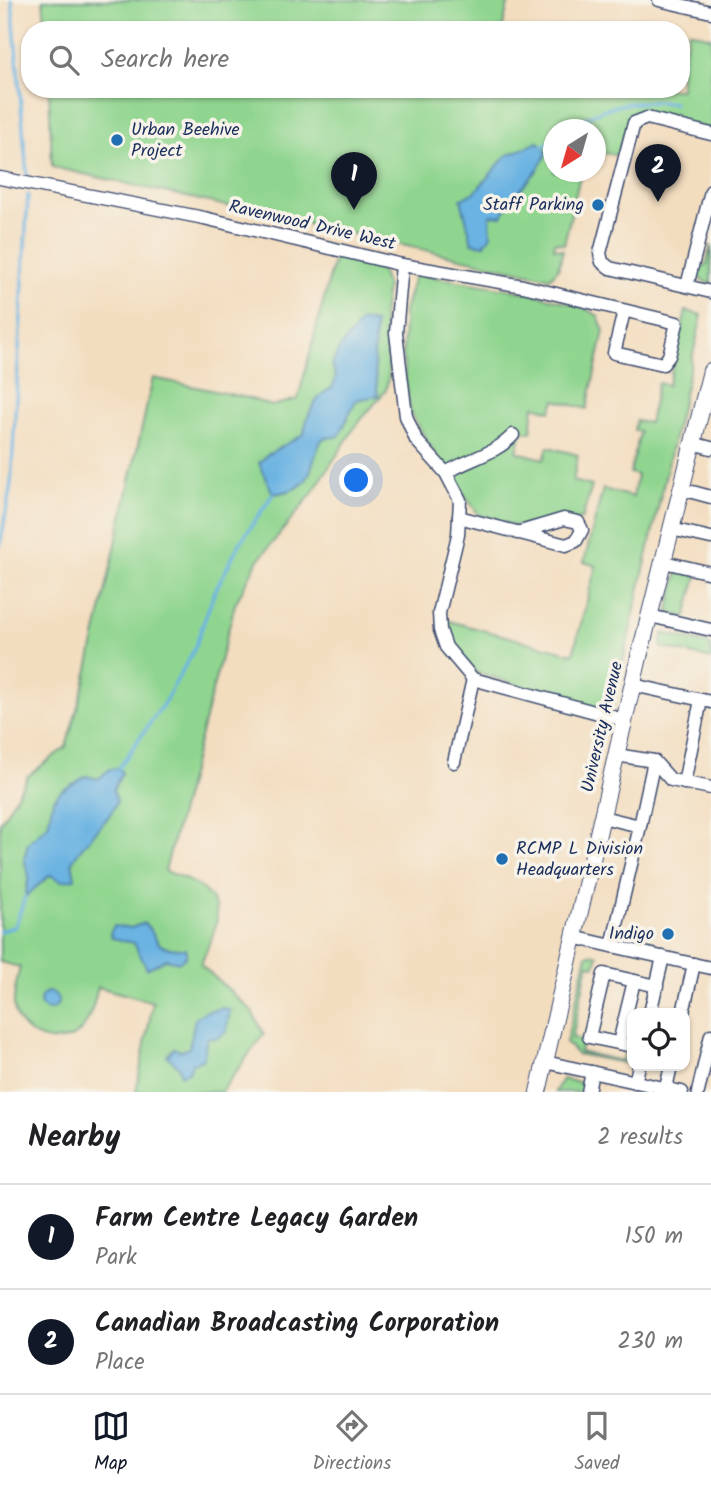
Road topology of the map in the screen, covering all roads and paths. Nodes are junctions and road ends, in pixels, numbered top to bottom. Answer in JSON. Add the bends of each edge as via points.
{"nodes":[{"id":1,"x":659,"y":0,"type":"edge"},
{"id":2,"x":711,"y":12,"type":"edge"},
{"id":3,"x":711,"y":134,"type":"edge"},
{"id":4,"x":0,"y":178,"type":"edge"},
{"id":5,"x":711,"y":191,"type":"edge"},
{"id":6,"x":402,"y":265,"type":"junction"},
{"id":7,"x":687,"y":286,"type":"junction"},
{"id":8,"x":711,"y":292,"type":"edge"},
{"id":9,"x":624,"y":311,"type":"junction"},
{"id":10,"x":711,"y":371,"type":"edge"},
{"id":11,"x":707,"y":402,"type":"edge"},
{"id":12,"x":513,"y":435,"type":"dead end"},
{"id":13,"x":692,"y":443,"type":"junction"},
{"id":14,"x":711,"y":448,"type":"edge"},
{"id":15,"x":446,"y":473,"type":"junction"},
{"id":16,"x":681,"y":489,"type":"junction"},
{"id":17,"x":711,"y":497,"type":"edge"},
{"id":18,"x":459,"y":517,"type":"junction"},
{"id":19,"x":671,"y":529,"type":"junction"},
{"id":20,"x":517,"y":533,"type":"dead end"},
{"id":21,"x":711,"y":538,"type":"edge"},
{"id":22,"x":664,"y":562,"type":"junction"},
{"id":23,"x":711,"y":573,"type":"edge"},
{"id":24,"x":650,"y":616,"type":"junction"},
{"id":25,"x":711,"y":630,"type":"edge"},
{"id":26,"x":473,"y":679,"type":"junction"},
{"id":27,"x":632,"y":685,"type":"junction"},
{"id":28,"x":706,"y":701,"type":"edge"},
{"id":29,"x":624,"y":720,"type":"junction"},
{"id":30,"x":616,"y":755,"type":"junction"},
{"id":31,"x":654,"y":761,"type":"junction"},
{"id":32,"x":454,"y":762,"type":"dead end"},
{"id":33,"x":684,"y":783,"type":"junction"},
{"id":34,"x":711,"y":788,"type":"edge"},
{"id":35,"x":602,"y":817,"type":"junction"},
{"id":36,"x":640,"y":826,"type":"junction"},
{"id":37,"x":573,"y":937,"type":"junction"},
{"id":38,"x":612,"y":946,"type":"junction"},
{"id":39,"x":663,"y":957,"type":"junction"},
{"id":40,"x":694,"y":964,"type":"junction"},
{"id":41,"x":711,"y":968,"type":"edge"},
{"id":42,"x":634,"y":981,"type":"junction"},
{"id":43,"x":657,"y":986,"type":"junction"},
{"id":44,"x":651,"y":1008,"type":"edge"},
{"id":45,"x":684,"y":1008,"type":"edge"},
{"id":46,"x":711,"y":1035,"type":"edge"},
{"id":47,"x":626,"y":1045,"type":"edge"},
{"id":48,"x":545,"y":1062,"type":"junction"},
{"id":49,"x":638,"y":1071,"type":"edge"},
{"id":50,"x":672,"y":1071,"type":"edge"},
{"id":51,"x":592,"y":1072,"type":"junction"},
{"id":52,"x":635,"y":1082,"type":"junction"},
{"id":53,"x":675,"y":1091,"type":"edge"},
{"id":54,"x":538,"y":1092,"type":"edge"},
{"id":55,"x":588,"y":1092,"type":"edge"},
{"id":56,"x":698,"y":1092,"type":"edge"}],
"edges":[{"from":1,"to":2,"type":"street"},
{"from":3,"to":7,"type":"street","via":[[648,118],[634,123],[600,253],[610,268]]},
{"from":4,"to":6,"type":"street","name":"Ravenwood Drive West","via":[[204,218]]},
{"from":5,"to":7,"type":"street"},
{"from":6,"to":9,"type":"street","via":[[523,285]]},
{"from":6,"to":15,"type":"street","name":"Ravenwood Drive West","via":[[396,332],[406,416],[416,440]]},
{"from":7,"to":8,"type":"street"},
{"from":9,"to":9,"type":"street","via":[[614,353],[663,363],[677,323]]},
{"from":10,"to":11,"type":"main road","name":"University Avenue"},
{"from":11,"to":13,"type":"main road","name":"University Avenue"},
{"from":12,"to":15,"type":"street","via":[[502,447]]},
{"from":13,"to":14,"type":"street"},
{"from":13,"to":16,"type":"main road","name":"University Avenue"},
{"from":15,"to":18,"type":"street","name":"Ravenwood Drive West","via":[[460,500]]},
{"from":16,"to":17,"type":"street"},
{"from":16,"to":19,"type":"main road","name":"University Avenue"},
{"from":18,"to":20,"type":"street"},
{"from":18,"to":26,"type":"street","name":"Ravenwood Drive West","via":[[439,613],[440,630],[451,655]]},
{"from":19,"to":21,"type":"street"},
{"from":19,"to":22,"type":"main road","name":"University Avenue"},
{"from":22,"to":23,"type":"street"},
{"from":22,"to":24,"type":"main road","name":"University Avenue"},
{"from":24,"to":25,"type":"street"},
{"from":24,"to":27,"type":"main road","name":"University Avenue"},
{"from":26,"to":29,"type":"street"},
{"from":26,"to":32,"type":"street"},
{"from":27,"to":28,"type":"street"},
{"from":27,"to":29,"type":"main road","name":"University Avenue"},
{"from":28,"to":33,"type":"street"},
{"from":29,"to":30,"type":"main road","name":"University Avenue"},
{"from":30,"to":31,"type":"street"},
{"from":30,"to":35,"type":"main road","name":"University Avenue"},
{"from":31,"to":33,"type":"street","via":[[671,780]]},
{"from":31,"to":36,"type":"street"},
{"from":33,"to":34,"type":"street"},
{"from":35,"to":36,"type":"street"},
{"from":35,"to":37,"type":"main road","name":"University Avenue"},
{"from":36,"to":38,"type":"street"},
{"from":37,"to":38,"type":"street"},
{"from":37,"to":48,"type":"main road","name":"University Avenue"},
{"from":38,"to":39,"type":"street"},
{"from":39,"to":40,"type":"street"},
{"from":39,"to":43,"type":"street"},
{"from":40,"to":41,"type":"street"},
{"from":40,"to":45,"type":"street"},
{"from":42,"to":43,"type":"street"},
{"from":42,"to":47,"type":"street"},
{"from":42,"to":47,"type":"street","via":[[604,974],[589,1037]]},
{"from":43,"to":44,"type":"street"},
{"from":46,"to":56,"type":"street"},
{"from":48,"to":51,"type":"street"},
{"from":48,"to":54,"type":"main road","name":"University Avenue"},
{"from":49,"to":52,"type":"street"},
{"from":50,"to":53,"type":"street"},
{"from":51,"to":52,"type":"street"},
{"from":51,"to":55,"type":"street"},
{"from":52,"to":53,"type":"street"}]}
